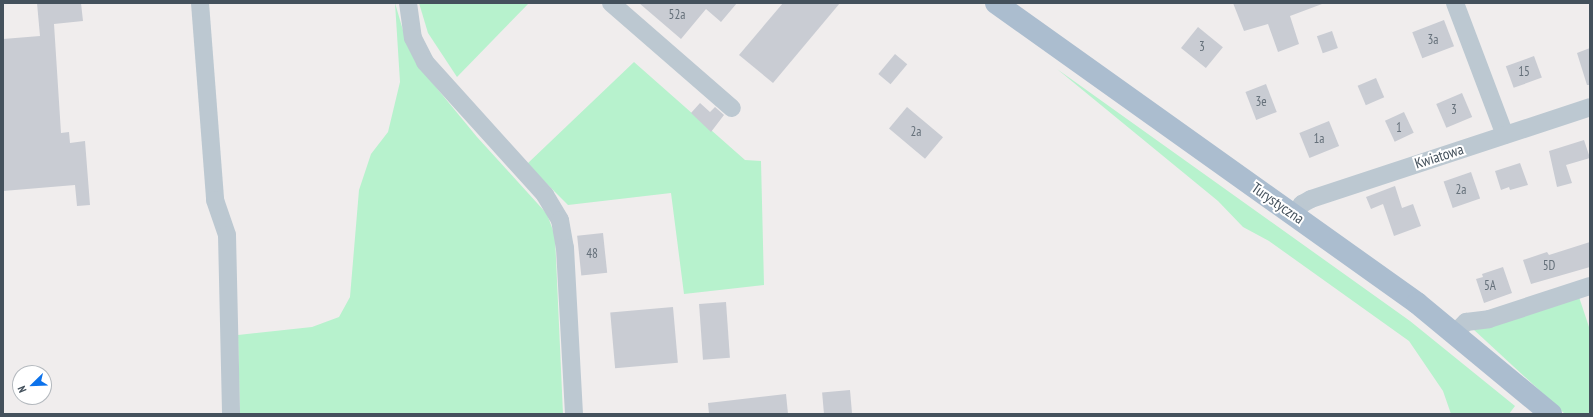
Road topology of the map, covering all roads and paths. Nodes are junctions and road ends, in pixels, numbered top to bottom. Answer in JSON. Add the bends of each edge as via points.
{"nodes":[{"id":1,"x":200,"y":3,"type":"edge"},
{"id":2,"x":408,"y":3,"type":"edge"},
{"id":3,"x":611,"y":3,"type":"edge"},
{"id":4,"x":996,"y":3,"type":"edge"},
{"id":5,"x":1454,"y":3,"type":"edge"},
{"id":6,"x":1590,"y":106,"type":"edge"},
{"id":7,"x":732,"y":108,"type":"dead end"},
{"id":8,"x":1505,"y":135,"type":"junction"},
{"id":9,"x":1294,"y":214,"type":"junction"},
{"id":10,"x":1590,"y":286,"type":"edge"},
{"id":11,"x":1455,"y":333,"type":"junction"},
{"id":12,"x":1542,"y":411,"type":"edge"},
{"id":13,"x":232,"y":414,"type":"edge"},
{"id":14,"x":574,"y":414,"type":"edge"}],
"edges":[{"from":1,"to":13,"type":"street","via":[[215,200],[227,235]]},
{"from":2,"to":14,"type":"street","via":[[413,38],[425,62],[545,195],[560,220],[565,248]]},
{"from":3,"to":7,"type":"street"},
{"from":4,"to":9,"type":"main road","name":"Turystyczna"},
{"from":5,"to":8,"type":"street"},
{"from":6,"to":8,"type":"street","name":"Kwiatowa"},
{"from":8,"to":9,"type":"street","name":"Kwiatowa","via":[[1311,198],[1298,207]]},
{"from":9,"to":11,"type":"main road","name":"Turystyczna"},
{"from":10,"to":11,"type":"street","via":[[1489,319],[1466,322]]},
{"from":11,"to":12,"type":"main road","name":"Turystyczna"}]}
